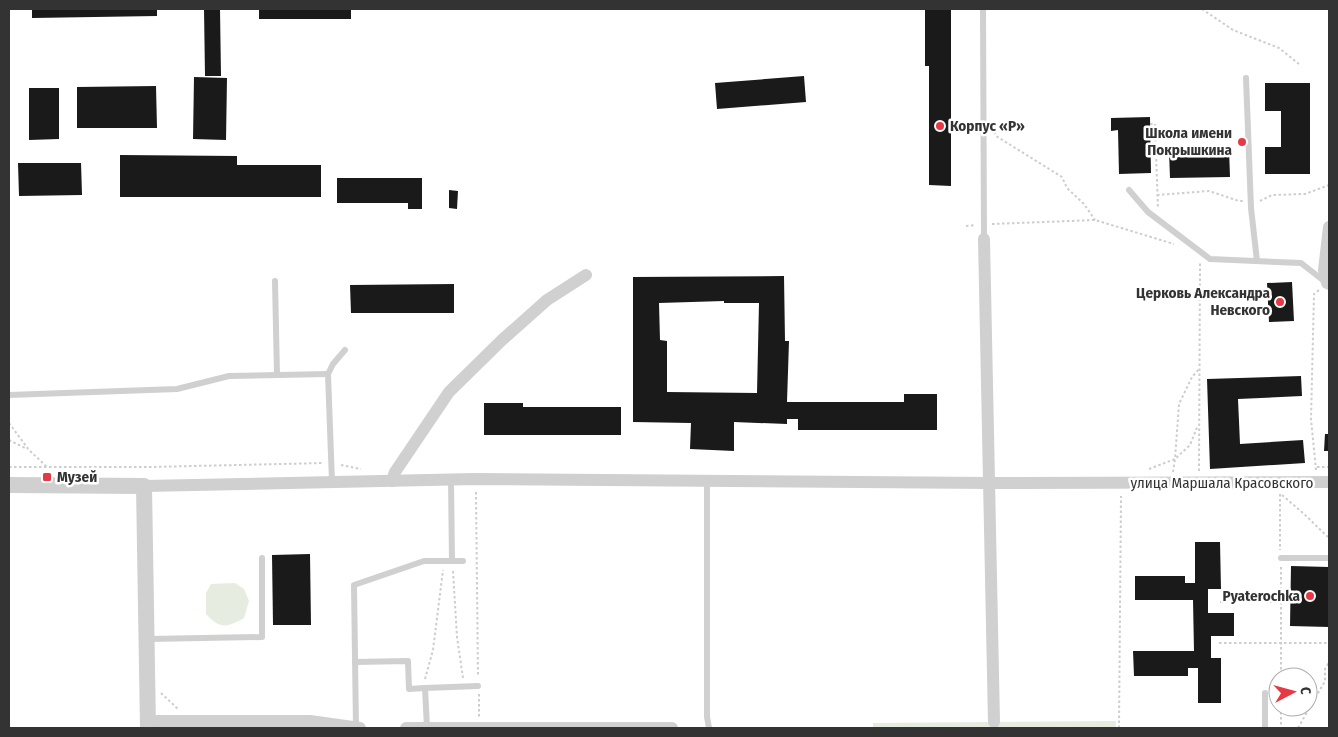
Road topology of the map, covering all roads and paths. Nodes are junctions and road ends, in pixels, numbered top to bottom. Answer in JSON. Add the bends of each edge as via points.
{"nodes":[{"id":1,"x":983,"y":9,"type":"edge"},
{"id":2,"x":1202,"y":9,"type":"edge"},
{"id":3,"x":1299,"y":64,"type":"dead end"},
{"id":4,"x":1246,"y":78,"type":"dead end"},
{"id":5,"x":1150,"y":124,"type":"dead end"},
{"id":6,"x":993,"y":127,"type":"dead end"},
{"id":7,"x":1129,"y":190,"type":"dead end"},
{"id":8,"x":1158,"y":211,"type":"dead end"},
{"id":9,"x":1094,"y":220,"type":"junction"},
{"id":10,"x":984,"y":225,"type":"junction"},
{"id":11,"x":966,"y":226,"type":"dead end"},
{"id":12,"x":1329,"y":227,"type":"edge"},
{"id":13,"x":984,"y":238,"type":"joint"},
{"id":14,"x":1200,"y":251,"type":"junction"},
{"id":15,"x":1257,"y":261,"type":"junction"},
{"id":16,"x":586,"y":275,"type":"dead end"},
{"id":17,"x":275,"y":281,"type":"dead end"},
{"id":18,"x":1328,"y":283,"type":"edge"},
{"id":19,"x":345,"y":350,"type":"dead end"},
{"id":20,"x":1200,"y":369,"type":"junction"},
{"id":21,"x":328,"y":374,"type":"junction"},
{"id":22,"x":277,"y":375,"type":"junction"},
{"id":23,"x":9,"y":395,"type":"edge"},
{"id":24,"x":1199,"y":422,"type":"junction"},
{"id":25,"x":9,"y":423,"type":"edge"},
{"id":26,"x":9,"y":440,"type":"edge"},
{"id":27,"x":29,"y":450,"type":"junction"},
{"id":28,"x":1175,"y":459,"type":"junction"},
{"id":29,"x":332,"y":463,"type":"junction"},
{"id":30,"x":9,"y":467,"type":"edge"},
{"id":31,"x":47,"y":467,"type":"junction"},
{"id":32,"x":1316,"y":467,"type":"junction"},
{"id":33,"x":1329,"y":467,"type":"edge"},
{"id":34,"x":366,"y":470,"type":"dead end"},
{"id":35,"x":451,"y":479,"type":"junction"},
{"id":36,"x":476,"y":479,"type":"junction"},
{"id":37,"x":392,"y":481,"type":"junction"},
{"id":38,"x":707,"y":481,"type":"junction"},
{"id":39,"x":332,"y":482,"type":"junction"},
{"id":40,"x":1323,"y":482,"type":"edge"},
{"id":41,"x":989,"y":483,"type":"junction"},
{"id":42,"x":1134,"y":483,"type":"junction"},
{"id":43,"x":1172,"y":483,"type":"junction"},
{"id":44,"x":1199,"y":483,"type":"junction"},
{"id":45,"x":9,"y":484,"type":"edge"},
{"id":46,"x":144,"y":486,"type":"junction"},
{"id":47,"x":1117,"y":488,"type":"junction"},
{"id":48,"x":1329,"y":538,"type":"edge"},
{"id":49,"x":262,"y":558,"type":"dead end"},
{"id":50,"x":1280,"y":558,"type":"junction"},
{"id":51,"x":1329,"y":558,"type":"edge"},
{"id":52,"x":443,"y":561,"type":"junction"},
{"id":53,"x":452,"y":561,"type":"junction"},
{"id":54,"x":463,"y":561,"type":"dead end"},
{"id":55,"x":1220,"y":602,"type":"dead end"},
{"id":56,"x":1280,"y":602,"type":"junction"},
{"id":57,"x":147,"y":639,"type":"junction"},
{"id":58,"x":1281,"y":643,"type":"junction"},
{"id":59,"x":1329,"y":643,"type":"edge"},
{"id":60,"x":1219,"y":644,"type":"dead end"},
{"id":61,"x":355,"y":662,"type":"junction"},
{"id":62,"x":1329,"y":662,"type":"edge"},
{"id":63,"x":1281,"y":667,"type":"edge"},
{"id":64,"x":464,"y":686,"type":"junction"},
{"id":65,"x":478,"y":686,"type":"junction"},
{"id":66,"x":425,"y":688,"type":"junction"},
{"id":67,"x":158,"y":690,"type":"dead end"},
{"id":68,"x":1265,"y":692,"type":"dead end"},
{"id":69,"x":994,"y":722,"type":"dead end"},
{"id":70,"x":148,"y":724,"type":"edge"},
{"id":71,"x":186,"y":724,"type":"edge"},
{"id":72,"x":310,"y":725,"type":"edge"},
{"id":73,"x":358,"y":728,"type":"edge"},
{"id":74,"x":406,"y":728,"type":"edge"},
{"id":75,"x":427,"y":728,"type":"edge"},
{"id":76,"x":471,"y":728,"type":"edge"},
{"id":77,"x":672,"y":728,"type":"edge"},
{"id":78,"x":709,"y":728,"type":"edge"},
{"id":79,"x":1119,"y":728,"type":"edge"},
{"id":80,"x":1266,"y":728,"type":"edge"},
{"id":81,"x":1298,"y":728,"type":"edge"}],
"edges":[{"from":1,"to":10,"type":"lane"},
{"from":2,"to":3,"type":"path","via":[[1233,30],[1279,48]]},
{"from":4,"to":15,"type":"lane"},
{"from":5,"to":8,"type":"path","via":[[1155,124]]},
{"from":6,"to":9,"type":"path","via":[[996,136],[1062,177],[1067,188],[1084,204]]},
{"from":7,"to":14,"type":"lane","via":[[1148,212]]},
{"from":9,"to":10,"type":"path"},
{"from":9,"to":14,"type":"path"},
{"from":10,"to":11,"type":"path"},
{"from":10,"to":13,"type":"lane"},
{"from":12,"to":18,"type":"street","via":[[1324,270]]},
{"from":13,"to":41,"type":"street"},
{"from":14,"to":15,"type":"lane","via":[[1210,259]]},
{"from":14,"to":20,"type":"path"},
{"from":15,"to":18,"type":"lane","via":[[1301,263]]},
{"from":16,"to":37,"type":"street","via":[[547,300],[449,392]]},
{"from":17,"to":22,"type":"lane"},
{"from":18,"to":32,"type":"path","via":[[1314,294],[1312,419]]},
{"from":19,"to":21,"type":"lane"},
{"from":20,"to":24,"type":"path"},
{"from":20,"to":28,"type":"path","via":[[1192,377],[1179,404]]},
{"from":21,"to":22,"type":"lane"},
{"from":21,"to":29,"type":"lane"},
{"from":22,"to":23,"type":"lane","via":[[229,376],[177,389]]},
{"from":24,"to":28,"type":"path","via":[[1190,445]]},
{"from":24,"to":44,"type":"path"},
{"from":25,"to":27,"type":"path"},
{"from":26,"to":27,"type":"path"},
{"from":27,"to":31,"type":"path"},
{"from":28,"to":42,"type":"path","via":[[1145,471]]},
{"from":28,"to":43,"type":"path"},
{"from":29,"to":31,"type":"path"},
{"from":29,"to":34,"type":"path"},
{"from":29,"to":39,"type":"lane"},
{"from":30,"to":31,"type":"path"},
{"from":32,"to":33,"type":"path"},
{"from":32,"to":40,"type":"path"},
{"from":35,"to":36,"type":"street","name":"улица Маршала Красовского"},
{"from":35,"to":37,"type":"street","name":"улица Маршала Красовского"},
{"from":35,"to":53,"type":"lane"},
{"from":36,"to":38,"type":"street","name":"улица Маршала Красовского"},
{"from":36,"to":65,"type":"path"},
{"from":37,"to":39,"type":"street","name":"улица Маршала Красовского"},
{"from":38,"to":41,"type":"street","name":"улица Маршала Красовского"},
{"from":38,"to":78,"type":"lane"},
{"from":39,"to":46,"type":"street","name":"улица Маршала Красовского"},
{"from":40,"to":44,"type":"street","name":"улица Маршала Красовского"},
{"from":41,"to":47,"type":"street","name":"улица Маршала Красовского"},
{"from":41,"to":69,"type":"street"},
{"from":42,"to":43,"type":"street","name":"улица Маршала Красовского"},
{"from":42,"to":47,"type":"street","name":"улица Маршала Красовского"},
{"from":43,"to":44,"type":"street","name":"улица Маршала Красовского"},
{"from":45,"to":46,"type":"street"},
{"from":46,"to":57,"type":"street"},
{"from":47,"to":79,"type":"path"},
{"from":48,"to":50,"type":"path","via":[[1280,493]]},
{"from":49,"to":57,"type":"lane","via":[[262,637]]},
{"from":50,"to":51,"type":"lane"},
{"from":50,"to":56,"type":"path"},
{"from":52,"to":53,"type":"lane"},
{"from":52,"to":61,"type":"lane","via":[[424,561],[354,585]]},
{"from":52,"to":66,"type":"path","via":[[433,650]]},
{"from":53,"to":54,"type":"lane"},
{"from":53,"to":64,"type":"path"},
{"from":55,"to":56,"type":"path"},
{"from":56,"to":58,"type":"path"},
{"from":57,"to":70,"type":"street"},
{"from":58,"to":59,"type":"path"},
{"from":58,"to":60,"type":"path"},
{"from":58,"to":63,"type":"path"},
{"from":61,"to":66,"type":"lane","via":[[408,661],[409,689]]},
{"from":61,"to":73,"type":"lane"},
{"from":62,"to":81,"type":"path","via":[[1325,681]]},
{"from":64,"to":65,"type":"lane"},
{"from":64,"to":66,"type":"lane"},
{"from":65,"to":76,"type":"path"},
{"from":66,"to":75,"type":"lane"},
{"from":67,"to":71,"type":"path"},
{"from":68,"to":80,"type":"lane"},
{"from":70,"to":71,"type":"street"},
{"from":71,"to":72,"type":"street"},
{"from":72,"to":73,"type":"street"},
{"from":74,"to":75,"type":"street"},
{"from":75,"to":76,"type":"street"},
{"from":76,"to":77,"type":"street"}]}
